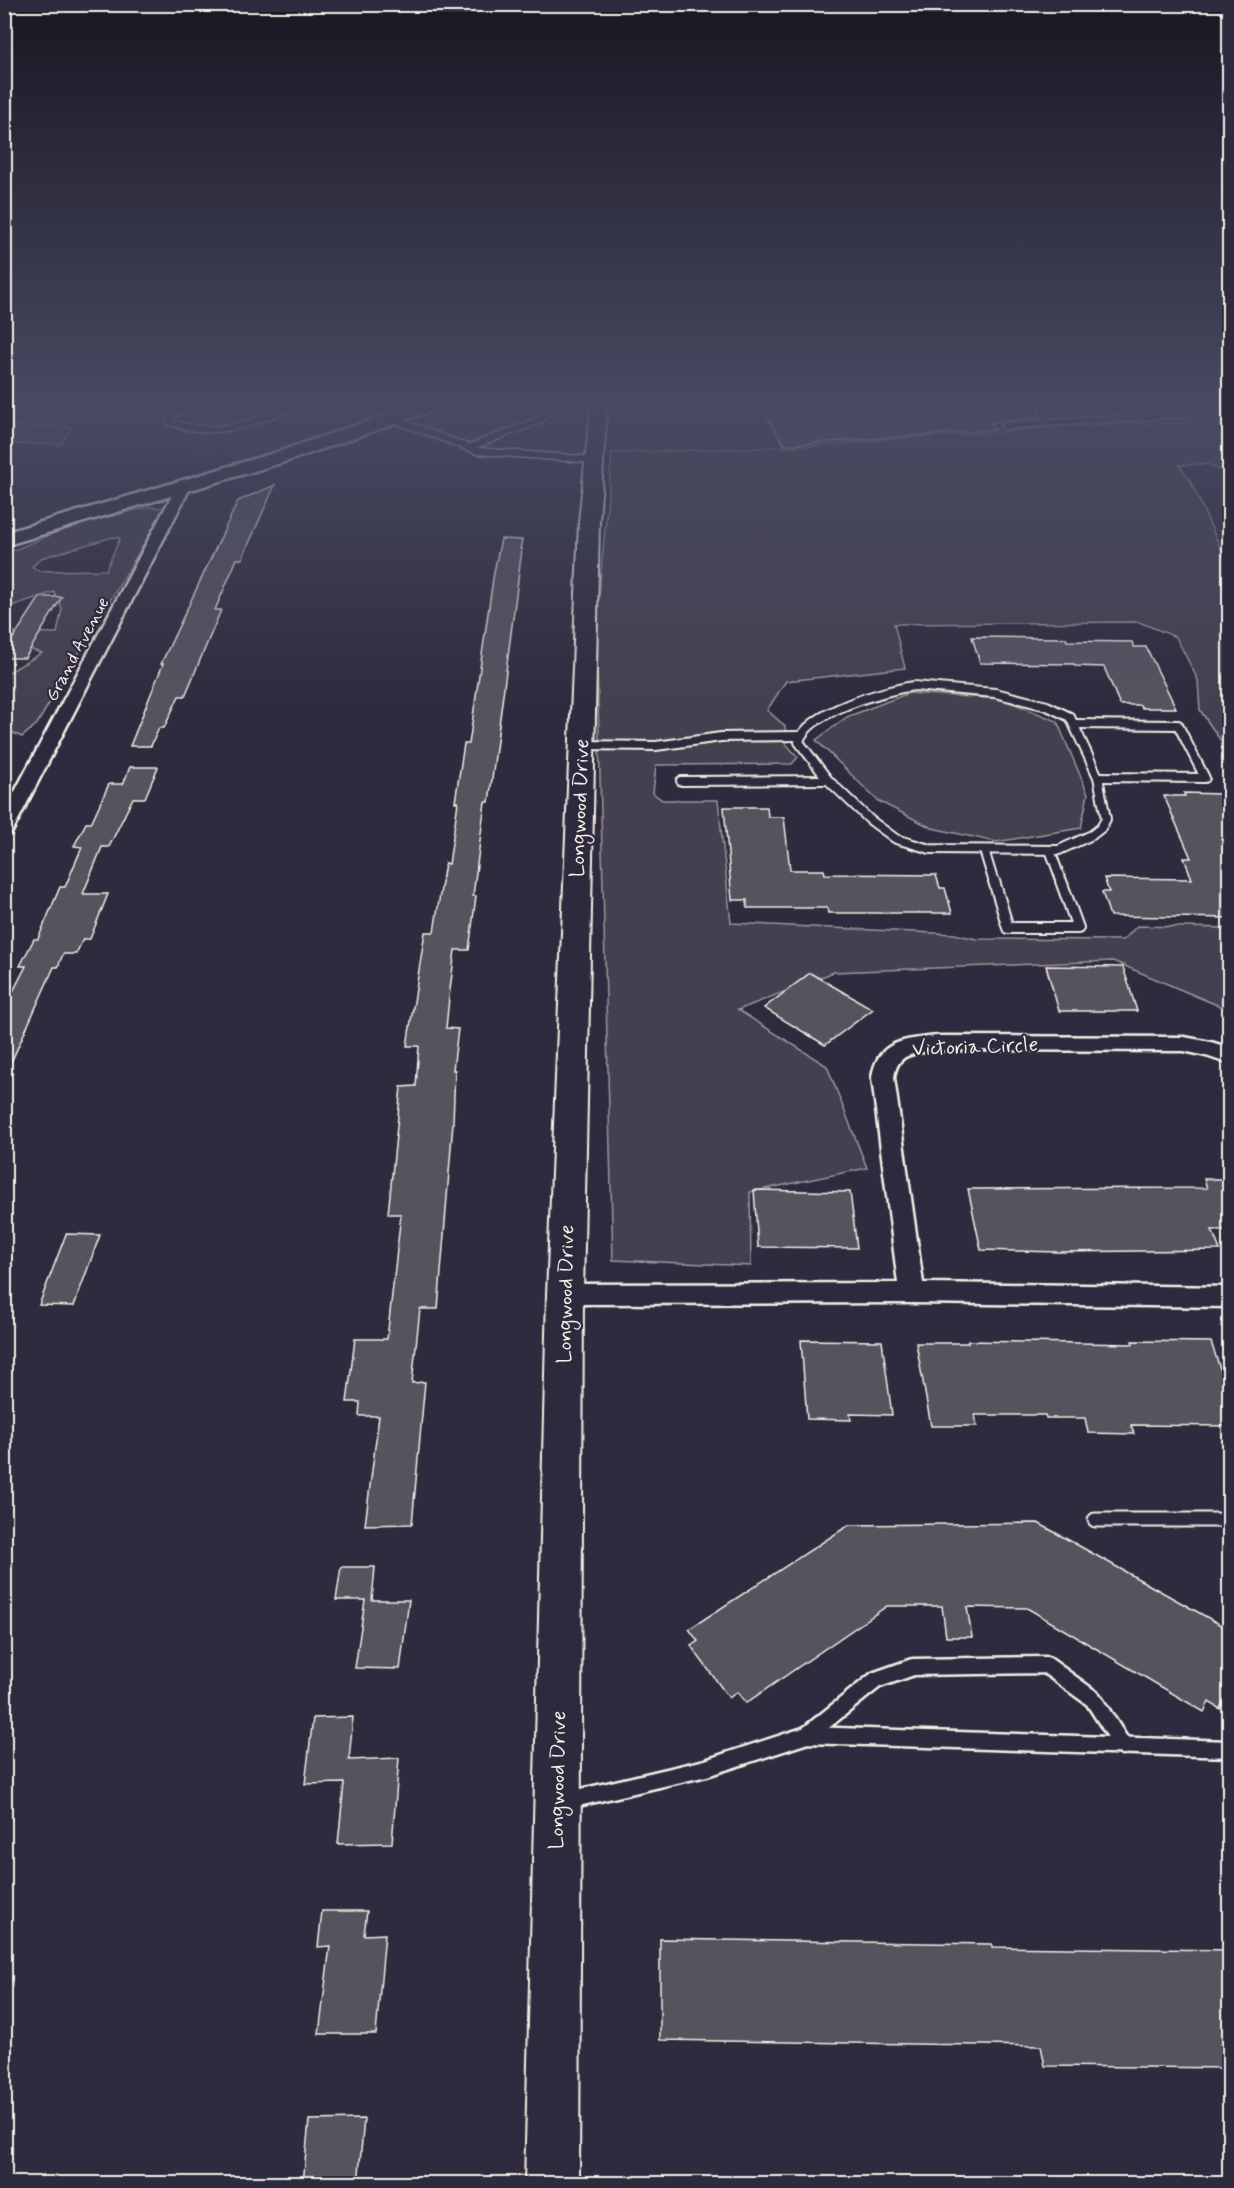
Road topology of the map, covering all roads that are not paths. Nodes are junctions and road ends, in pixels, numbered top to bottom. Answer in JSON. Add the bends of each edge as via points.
{"nodes":[{"id":1,"x":114,"y":507,"type":"edge"},
{"id":2,"x":173,"y":507,"type":"edge"},
{"id":3,"x":591,"y":507,"type":"edge"},
{"id":4,"x":4,"y":540,"type":"edge"},
{"id":5,"x":1074,"y":724,"type":"junction"},
{"id":6,"x":800,"y":736,"type":"junction"},
{"id":7,"x":581,"y":745,"type":"junction"},
{"id":8,"x":1098,"y":777,"type":"junction"},
{"id":9,"x":828,"y":780,"type":"junction"},
{"id":10,"x":681,"y":781,"type":"dead end"},
{"id":11,"x":4,"y":830,"type":"edge"},
{"id":12,"x":984,"y":850,"type":"junction"},
{"id":13,"x":1050,"y":850,"type":"junction"},
{"id":14,"x":1230,"y":1057,"type":"edge"},
{"id":15,"x":912,"y":1293,"type":"junction"},
{"id":16,"x":565,"y":1294,"type":"junction"},
{"id":17,"x":1230,"y":1297,"type":"edge"},
{"id":18,"x":1095,"y":1520,"type":"dead end"},
{"id":19,"x":1230,"y":1520,"type":"edge"},
{"id":20,"x":807,"y":1735,"type":"junction"},
{"id":21,"x":1123,"y":1746,"type":"junction"},
{"id":22,"x":1230,"y":1749,"type":"edge"},
{"id":23,"x":557,"y":1802,"type":"junction"},
{"id":24,"x":552,"y":2184,"type":"edge"}],
"edges":[{"from":1,"to":4,"type":"main road"},
{"from":2,"to":11,"type":"street","name":"Grand Avenue"},
{"from":3,"to":7,"type":"main road","name":"Longwood Drive"},
{"from":5,"to":6,"type":"lane","via":[[1061,711],[1028,700],[968,689],[914,686],[892,690],[813,723]]},
{"from":5,"to":8,"type":"lane"},
{"from":5,"to":8,"type":"lane","via":[[1178,725],[1205,778]]},
{"from":6,"to":7,"type":"lane","via":[[721,736],[656,746]]},
{"from":6,"to":9,"type":"lane","via":[[799,742]]},
{"from":7,"to":16,"type":"main road","name":"Longwood Drive"},
{"from":8,"to":13,"type":"lane","via":[[1106,819],[1101,828],[1077,843]]},
{"from":9,"to":10,"type":"lane"},
{"from":9,"to":12,"type":"lane","via":[[870,820],[897,839],[930,849]]},
{"from":12,"to":13,"type":"lane"},
{"from":12,"to":13,"type":"lane","via":[[1008,928],[1078,928]]},
{"from":14,"to":15,"type":"street","name":"Victoria Circle","via":[[1184,1044],[936,1043],[901,1048],[885,1063],[883,1078]]},
{"from":15,"to":16,"type":"street"},
{"from":15,"to":17,"type":"street"},
{"from":16,"to":23,"type":"main road","name":"Longwood Drive"},
{"from":18,"to":19,"type":"lane"},
{"from":20,"to":21,"type":"lane"},
{"from":20,"to":21,"type":"lane","via":[[876,1680],[913,1667],[1046,1665],[1093,1699]]},
{"from":20,"to":23,"type":"lane","via":[[706,1768]]},
{"from":21,"to":22,"type":"lane"},
{"from":23,"to":24,"type":"main road","name":"Longwood Drive"}]}
